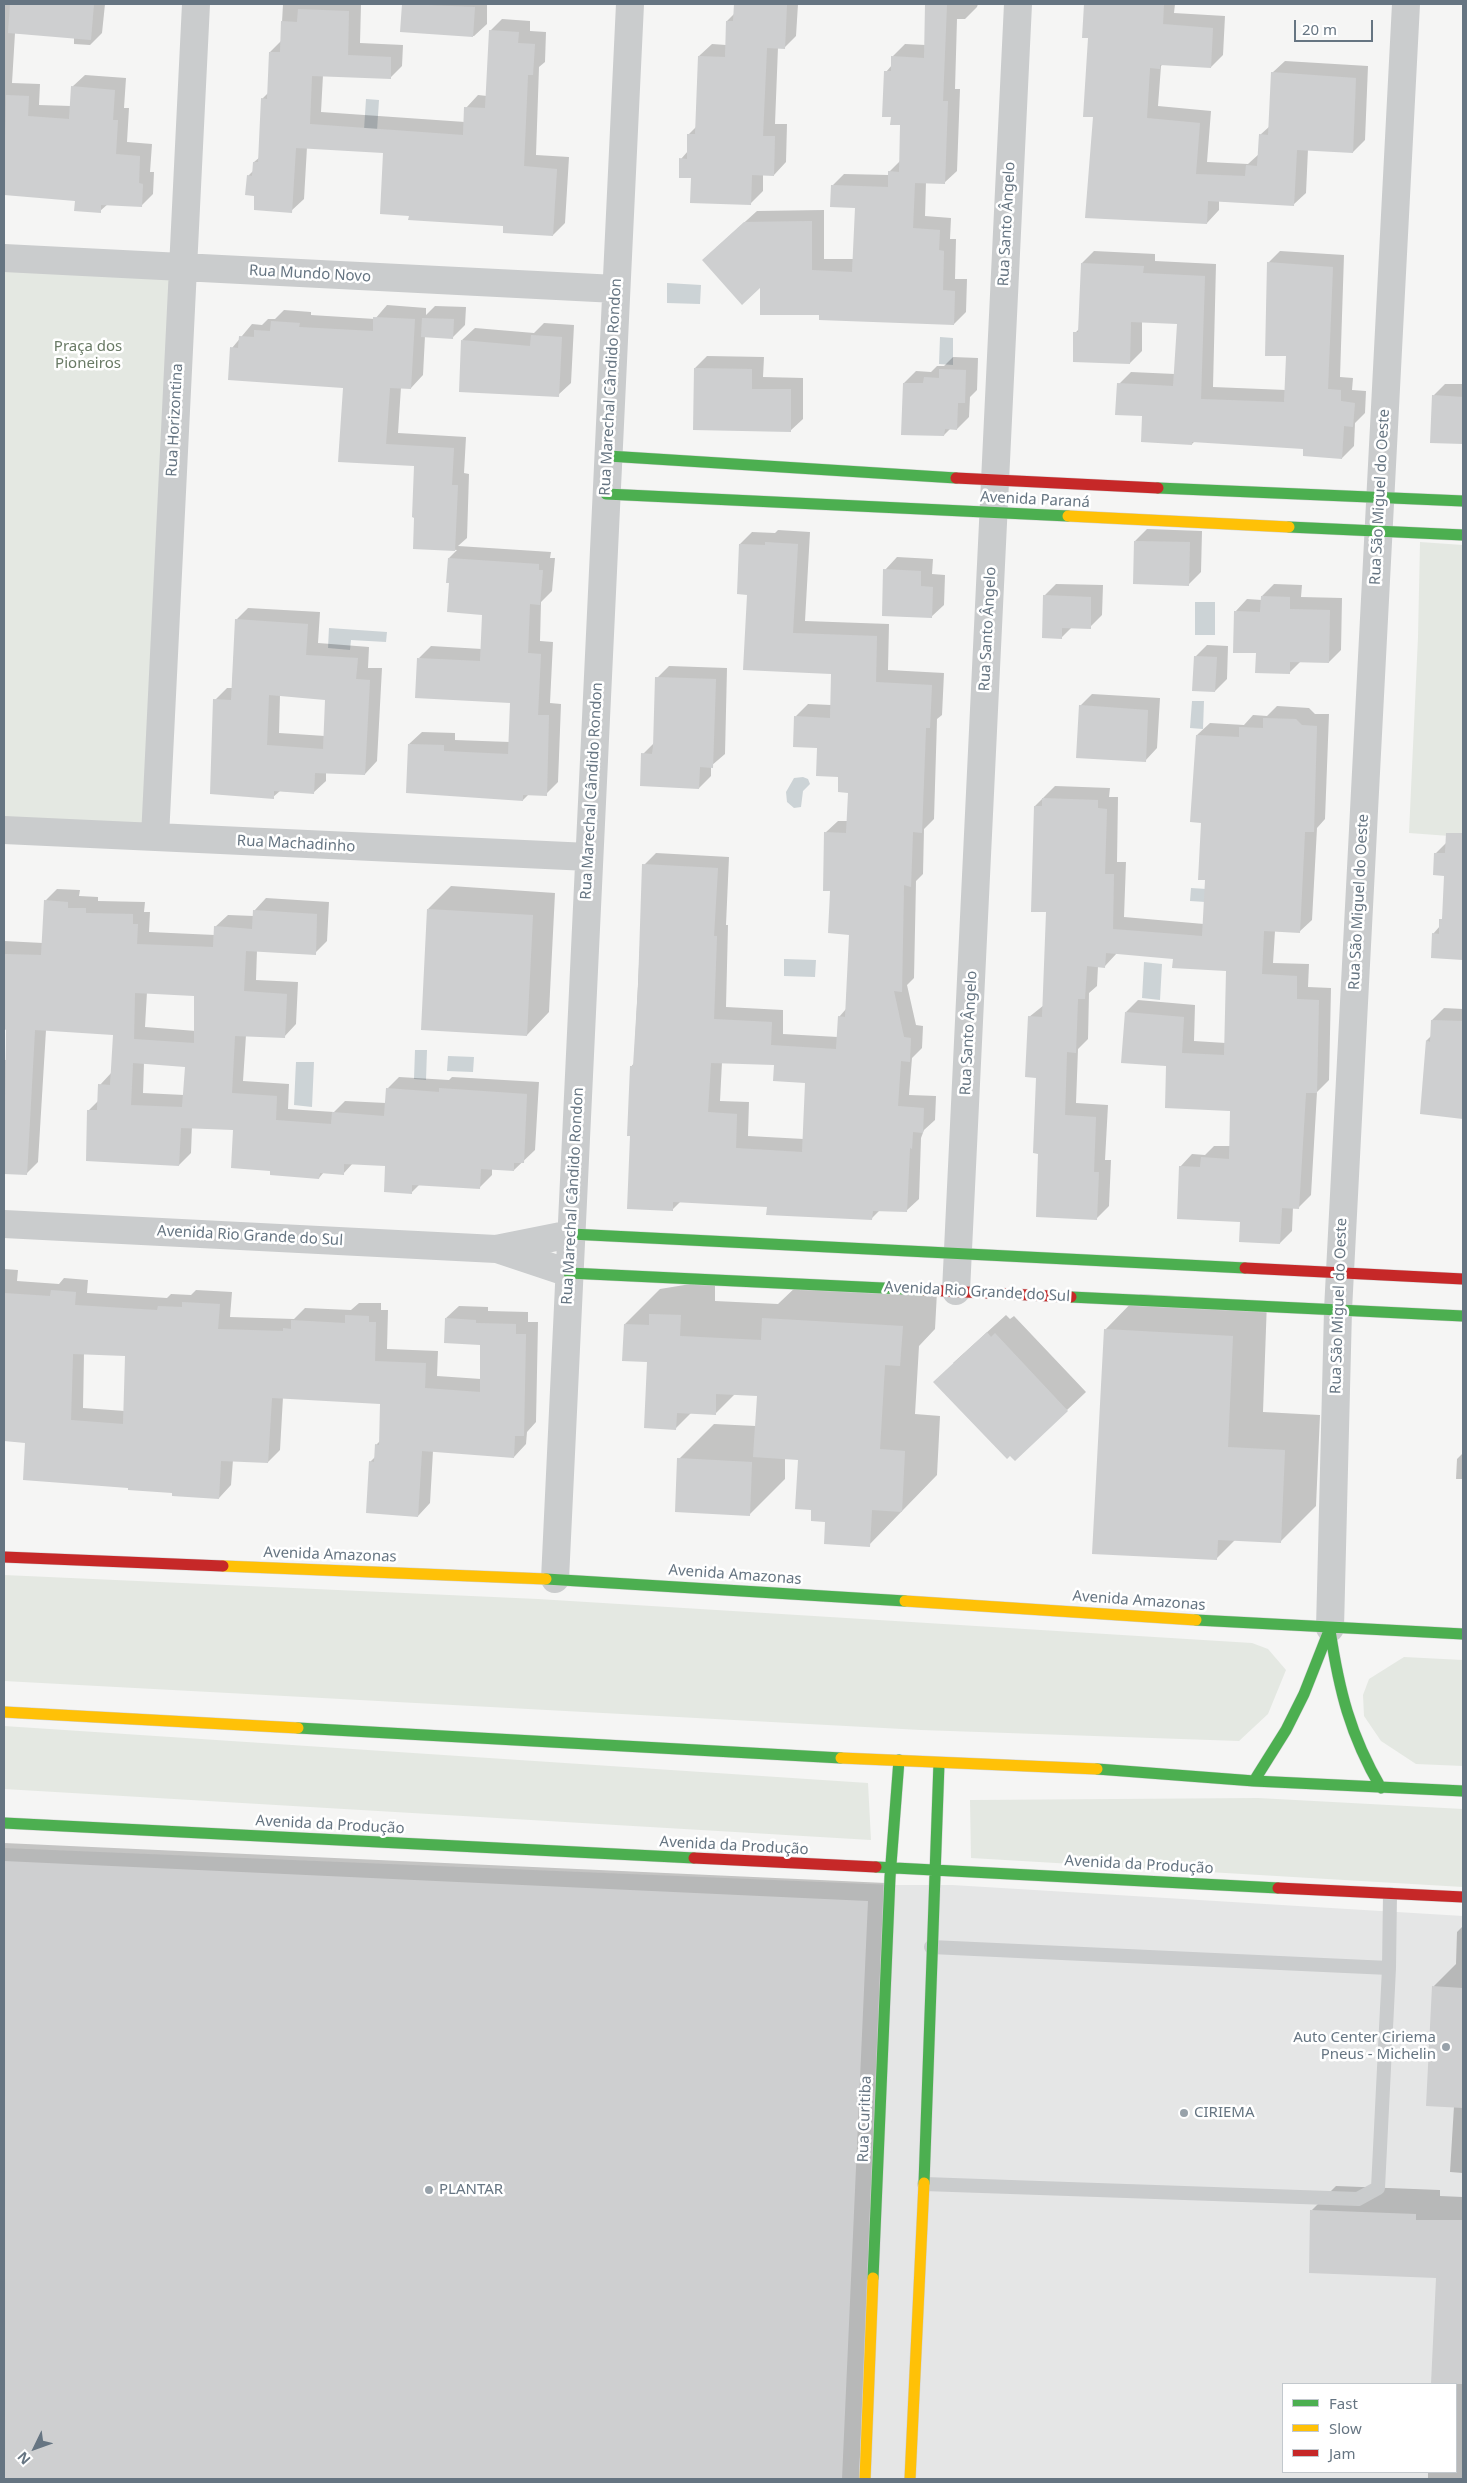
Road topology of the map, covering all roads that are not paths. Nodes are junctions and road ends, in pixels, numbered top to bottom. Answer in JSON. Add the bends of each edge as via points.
{"nodes":[{"id":1,"x":196,"y":4,"type":"edge"},
{"id":2,"x":630,"y":4,"type":"edge"},
{"id":3,"x":1018,"y":4,"type":"edge"},
{"id":4,"x":1406,"y":4,"type":"edge"},
{"id":5,"x":4,"y":258,"type":"edge"},
{"id":6,"x":183,"y":267,"type":"junction"},
{"id":7,"x":616,"y":290,"type":"junction"},
{"id":8,"x":608,"y":456,"type":"junction"},
{"id":9,"x":995,"y":481,"type":"junction"},
{"id":10,"x":606,"y":494,"type":"junction"},
{"id":11,"x":1380,"y":497,"type":"junction"},
{"id":12,"x":1463,"y":501,"type":"edge"},
{"id":13,"x":994,"y":514,"type":"junction"},
{"id":14,"x":1379,"y":531,"type":"junction"},
{"id":15,"x":1463,"y":535,"type":"edge"},
{"id":16,"x":4,"y":830,"type":"edge"},
{"id":17,"x":155,"y":837,"type":"junction"},
{"id":18,"x":589,"y":857,"type":"junction"},
{"id":19,"x":4,"y":1224,"type":"edge"},
{"id":20,"x":571,"y":1234,"type":"junction"},
{"id":21,"x":496,"y":1248,"type":"junction"},
{"id":22,"x":958,"y":1254,"type":"junction"},
{"id":23,"x":570,"y":1273,"type":"junction"},
{"id":24,"x":1340,"y":1273,"type":"junction"},
{"id":25,"x":1463,"y":1280,"type":"edge"},
{"id":26,"x":956,"y":1291,"type":"junction"},
{"id":27,"x":1338,"y":1310,"type":"junction"},
{"id":28,"x":1463,"y":1316,"type":"edge"},
{"id":29,"x":4,"y":1557,"type":"edge"},
{"id":30,"x":555,"y":1579,"type":"junction"},
{"id":31,"x":1330,"y":1628,"type":"junction"},
{"id":32,"x":1463,"y":1634,"type":"edge"},
{"id":33,"x":4,"y":1712,"type":"edge"},
{"id":34,"x":899,"y":1760,"type":"junction"},
{"id":35,"x":939,"y":1762,"type":"junction"},
{"id":36,"x":1254,"y":1781,"type":"junction"},
{"id":37,"x":1381,"y":1788,"type":"junction"},
{"id":38,"x":1463,"y":1791,"type":"edge"},
{"id":39,"x":4,"y":1823,"type":"edge"},
{"id":40,"x":891,"y":1869,"type":"junction"},
{"id":41,"x":934,"y":1870,"type":"junction"},
{"id":42,"x":1390,"y":1894,"type":"junction"},
{"id":43,"x":1463,"y":1897,"type":"edge"},
{"id":44,"x":931,"y":1947,"type":"junction"},
{"id":45,"x":1388,"y":1968,"type":"junction"},
{"id":46,"x":924,"y":2184,"type":"junction"},
{"id":47,"x":865,"y":2479,"type":"edge"},
{"id":48,"x":910,"y":2479,"type":"edge"}],
"edges":[{"from":1,"to":6,"type":"street","name":"Rua Horizontina"},
{"from":2,"to":7,"type":"street","name":"Rua Marechal Cândido Rondon"},
{"from":3,"to":9,"type":"street","name":"Rua Santo Ângelo"},
{"from":4,"to":11,"type":"street","name":"Rua São Miguel do Oeste"},
{"from":5,"to":6,"type":"street","name":"Rua Mundo Novo"},
{"from":6,"to":7,"type":"street","name":"Rua Mundo Novo"},
{"from":6,"to":17,"type":"street","name":"Rua Horizontina"},
{"from":7,"to":8,"type":"street","name":"Rua Marechal Cândido Rondon"},
{"from":8,"to":9,"type":"main road","name":"Avenida Paraná"},
{"from":8,"to":10,"type":"street","name":"Rua Marechal Cândido Rondon"},
{"from":9,"to":11,"type":"main road","name":"Avenida Paraná"},
{"from":9,"to":13,"type":"street","name":"Rua Santo Ângelo"},
{"from":10,"to":13,"type":"main road","name":"Avenida Paraná"},
{"from":10,"to":18,"type":"street","name":"Rua Marechal Cândido Rondon"},
{"from":11,"to":12,"type":"main road","name":"Avenida Paraná"},
{"from":11,"to":14,"type":"street","name":"Rua São Miguel do Oeste"},
{"from":13,"to":14,"type":"main road","name":"Avenida Paraná"},
{"from":13,"to":22,"type":"street","name":"Rua Santo Ângelo"},
{"from":14,"to":15,"type":"main road","name":"Avenida Paraná"},
{"from":14,"to":24,"type":"street","name":"Rua São Miguel do Oeste"},
{"from":16,"to":17,"type":"street","name":"Rua Machadinho"},
{"from":17,"to":18,"type":"street","name":"Rua Machadinho"},
{"from":18,"to":20,"type":"street","name":"Rua Marechal Cândido Rondon"},
{"from":19,"to":21,"type":"street","name":"Avenida Rio Grande do Sul"},
{"from":20,"to":21,"type":"street","name":"Avenida Rio Grande do Sul"},
{"from":20,"to":22,"type":"main road","name":"Avenida Rio Grande do Sul"},
{"from":20,"to":23,"type":"street","name":"Rua Marechal Cândido Rondon"},
{"from":21,"to":23,"type":"street","name":"Avenida Rio Grande do Sul"},
{"from":22,"to":24,"type":"main road","name":"Avenida Rio Grande do Sul"},
{"from":22,"to":26,"type":"street","name":"Rua Santo Ângelo"},
{"from":23,"to":26,"type":"main road","name":"Avenida Rio Grande do Sul"},
{"from":23,"to":30,"type":"street","name":"Rua Marechal Cândido Rondon"},
{"from":24,"to":25,"type":"main road","name":"Avenida Rio Grande do Sul"},
{"from":24,"to":27,"type":"street","name":"Rua São Miguel do Oeste"},
{"from":26,"to":27,"type":"main road","name":"Avenida Rio Grande do Sul"},
{"from":27,"to":28,"type":"main road","name":"Avenida Rio Grande do Sul"},
{"from":27,"to":31,"type":"street","name":"Rua São Miguel do Oeste"},
{"from":29,"to":30,"type":"main road","name":"Avenida Amazonas"},
{"from":30,"to":31,"type":"main road","name":"Avenida Amazonas"},
{"from":31,"to":32,"type":"main road","name":"Avenida Amazonas"},
{"from":31,"to":36,"type":"main road","name":"Rua São Miguel do Oeste","via":[[1289,1723]]},
{"from":31,"to":37,"type":"main road","via":[[1335,1665],[1349,1719],[1361,1752]]},
{"from":33,"to":34,"type":"main road"},
{"from":34,"to":35,"type":"main road"},
{"from":34,"to":40,"type":"main road","name":"Rua Curitiba"},
{"from":35,"to":36,"type":"main road","via":[[1106,1769]]},
{"from":35,"to":41,"type":"main road"},
{"from":36,"to":37,"type":"main road"},
{"from":37,"to":38,"type":"main road"},
{"from":39,"to":40,"type":"main road","name":"Avenida da Produção"},
{"from":40,"to":41,"type":"main road","name":"Avenida da Produção"},
{"from":40,"to":47,"type":"main road","name":"Rua Curitiba"},
{"from":41,"to":42,"type":"main road","name":"Avenida da Produção"},
{"from":41,"to":44,"type":"main road"},
{"from":42,"to":43,"type":"main road","name":"Avenida da Produção"},
{"from":42,"to":45,"type":"lane"},
{"from":44,"to":45,"type":"lane"},
{"from":44,"to":46,"type":"main road"},
{"from":45,"to":46,"type":"lane","via":[[1378,2188],[1358,2199]]},
{"from":46,"to":48,"type":"main road"}]}
